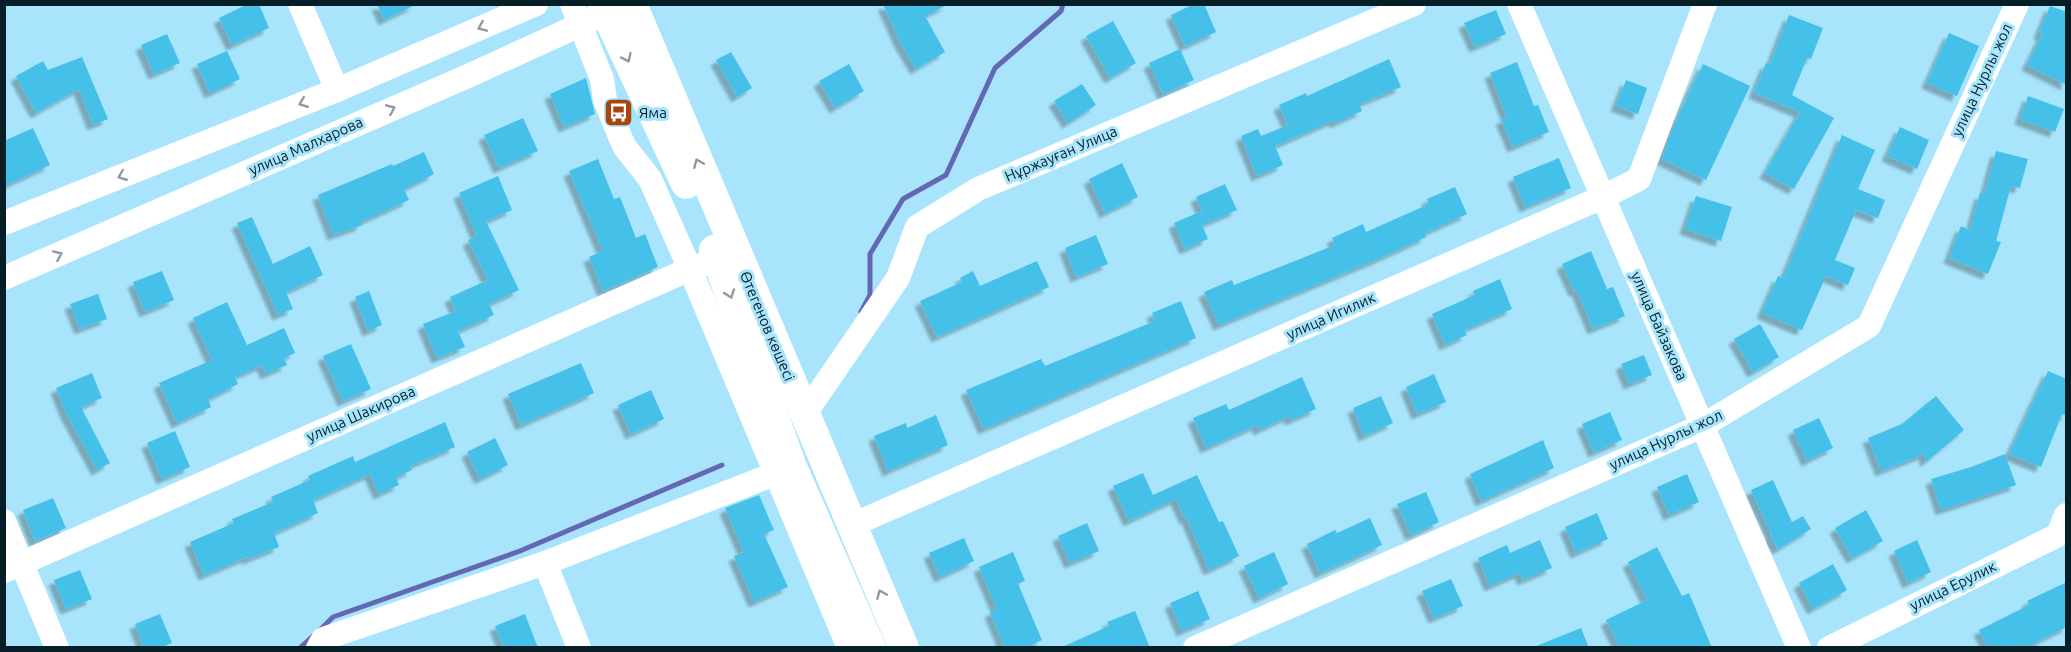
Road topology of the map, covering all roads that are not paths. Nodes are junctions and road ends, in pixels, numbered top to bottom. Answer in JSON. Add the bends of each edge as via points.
{"nodes":[{"id":1,"x":300,"y":4,"type":"edge"},
{"id":2,"x":536,"y":4,"type":"edge"},
{"id":3,"x":1414,"y":4,"type":"edge"},
{"id":4,"x":1519,"y":4,"type":"edge"},
{"id":5,"x":1705,"y":4,"type":"edge"},
{"id":6,"x":2017,"y":4,"type":"edge"},
{"id":7,"x":601,"y":9,"type":"edge"},
{"id":8,"x":337,"y":90,"type":"junction"},
{"id":9,"x":1603,"y":197,"type":"junction"},
{"id":10,"x":4,"y":223,"type":"edge"},
{"id":11,"x":718,"y":259,"type":"junction"},
{"id":12,"x":690,"y":269,"type":"junction"},
{"id":13,"x":4,"y":278,"type":"edge"},
{"id":14,"x":804,"y":415,"type":"junction"},
{"id":15,"x":1702,"y":426,"type":"junction"},
{"id":16,"x":784,"y":470,"type":"junction"},
{"id":17,"x":2067,"y":515,"type":"edge"},
{"id":18,"x":4,"y":521,"type":"edge"},
{"id":19,"x":852,"y":525,"type":"junction"},
{"id":20,"x":545,"y":563,"type":"junction"},
{"id":21,"x":13,"y":567,"type":"edge"},
{"id":22,"x":57,"y":648,"type":"edge"},
{"id":23,"x":318,"y":648,"type":"edge"},
{"id":24,"x":579,"y":648,"type":"edge"},
{"id":25,"x":849,"y":648,"type":"edge"},
{"id":26,"x":870,"y":648,"type":"edge"},
{"id":27,"x":904,"y":648,"type":"edge"},
{"id":28,"x":1196,"y":648,"type":"edge"},
{"id":29,"x":1799,"y":648,"type":"edge"},
{"id":30,"x":1829,"y":648,"type":"edge"}],
"edges":[{"from":1,"to":8,"type":"street"},
{"from":2,"to":8,"type":"street","one_way":true},
{"from":3,"to":14,"type":"street","name":"Нұржауған Улица","via":[[978,189],[917,227],[898,278]]},
{"from":4,"to":9,"type":"street","name":"улица Байзакова"},
{"from":5,"to":9,"type":"street","name":"улица Игилик","via":[[1639,179]]},
{"from":6,"to":15,"type":"street","name":"улица Нурлы жол","via":[[1869,326]]},
{"from":7,"to":11,"type":"main road","name":"Өтегенов көшесі","one_way":true},
{"from":7,"to":12,"type":"street","via":[[605,100],[624,146],[650,179]]},
{"from":13,"to":7,"type":"street","name":"улица Малхарова","one_way":true},
{"from":14,"to":7,"type":"main road","name":"Өтегенов көшесі","one_way":true},
{"from":8,"to":10,"type":"street","one_way":true},
{"from":9,"to":15,"type":"street","name":"улица Байзакова"},
{"from":9,"to":19,"type":"street","name":"улица Игилик"},
{"from":11,"to":12,"type":"street","name":"улица Шакирова"},
{"from":11,"to":16,"type":"main road","name":"Өтегенов көшесі","one_way":true},
{"from":12,"to":16,"type":"street"},
{"from":12,"to":21,"type":"street","name":"улица Шакирова"},
{"from":14,"to":19,"type":"main road","name":"Өтегенов көшесі"},
{"from":15,"to":28,"type":"street","name":"улица Нурлы жол"},
{"from":15,"to":29,"type":"street","name":"улица Байзакова"},
{"from":16,"to":20,"type":"street"},
{"from":16,"to":25,"type":"street"},
{"from":16,"to":26,"type":"main road","name":"Өтегенов көшесі"},
{"from":17,"to":30,"type":"street","name":"улица Ерулик","via":[[2058,535]]},
{"from":18,"to":21,"type":"street"},
{"from":27,"to":19,"type":"main road","name":"Өтегенов көшесі","one_way":true},
{"from":20,"to":23,"type":"street","via":[[323,639]]},
{"from":20,"to":24,"type":"street"},
{"from":21,"to":22,"type":"street"}]}
